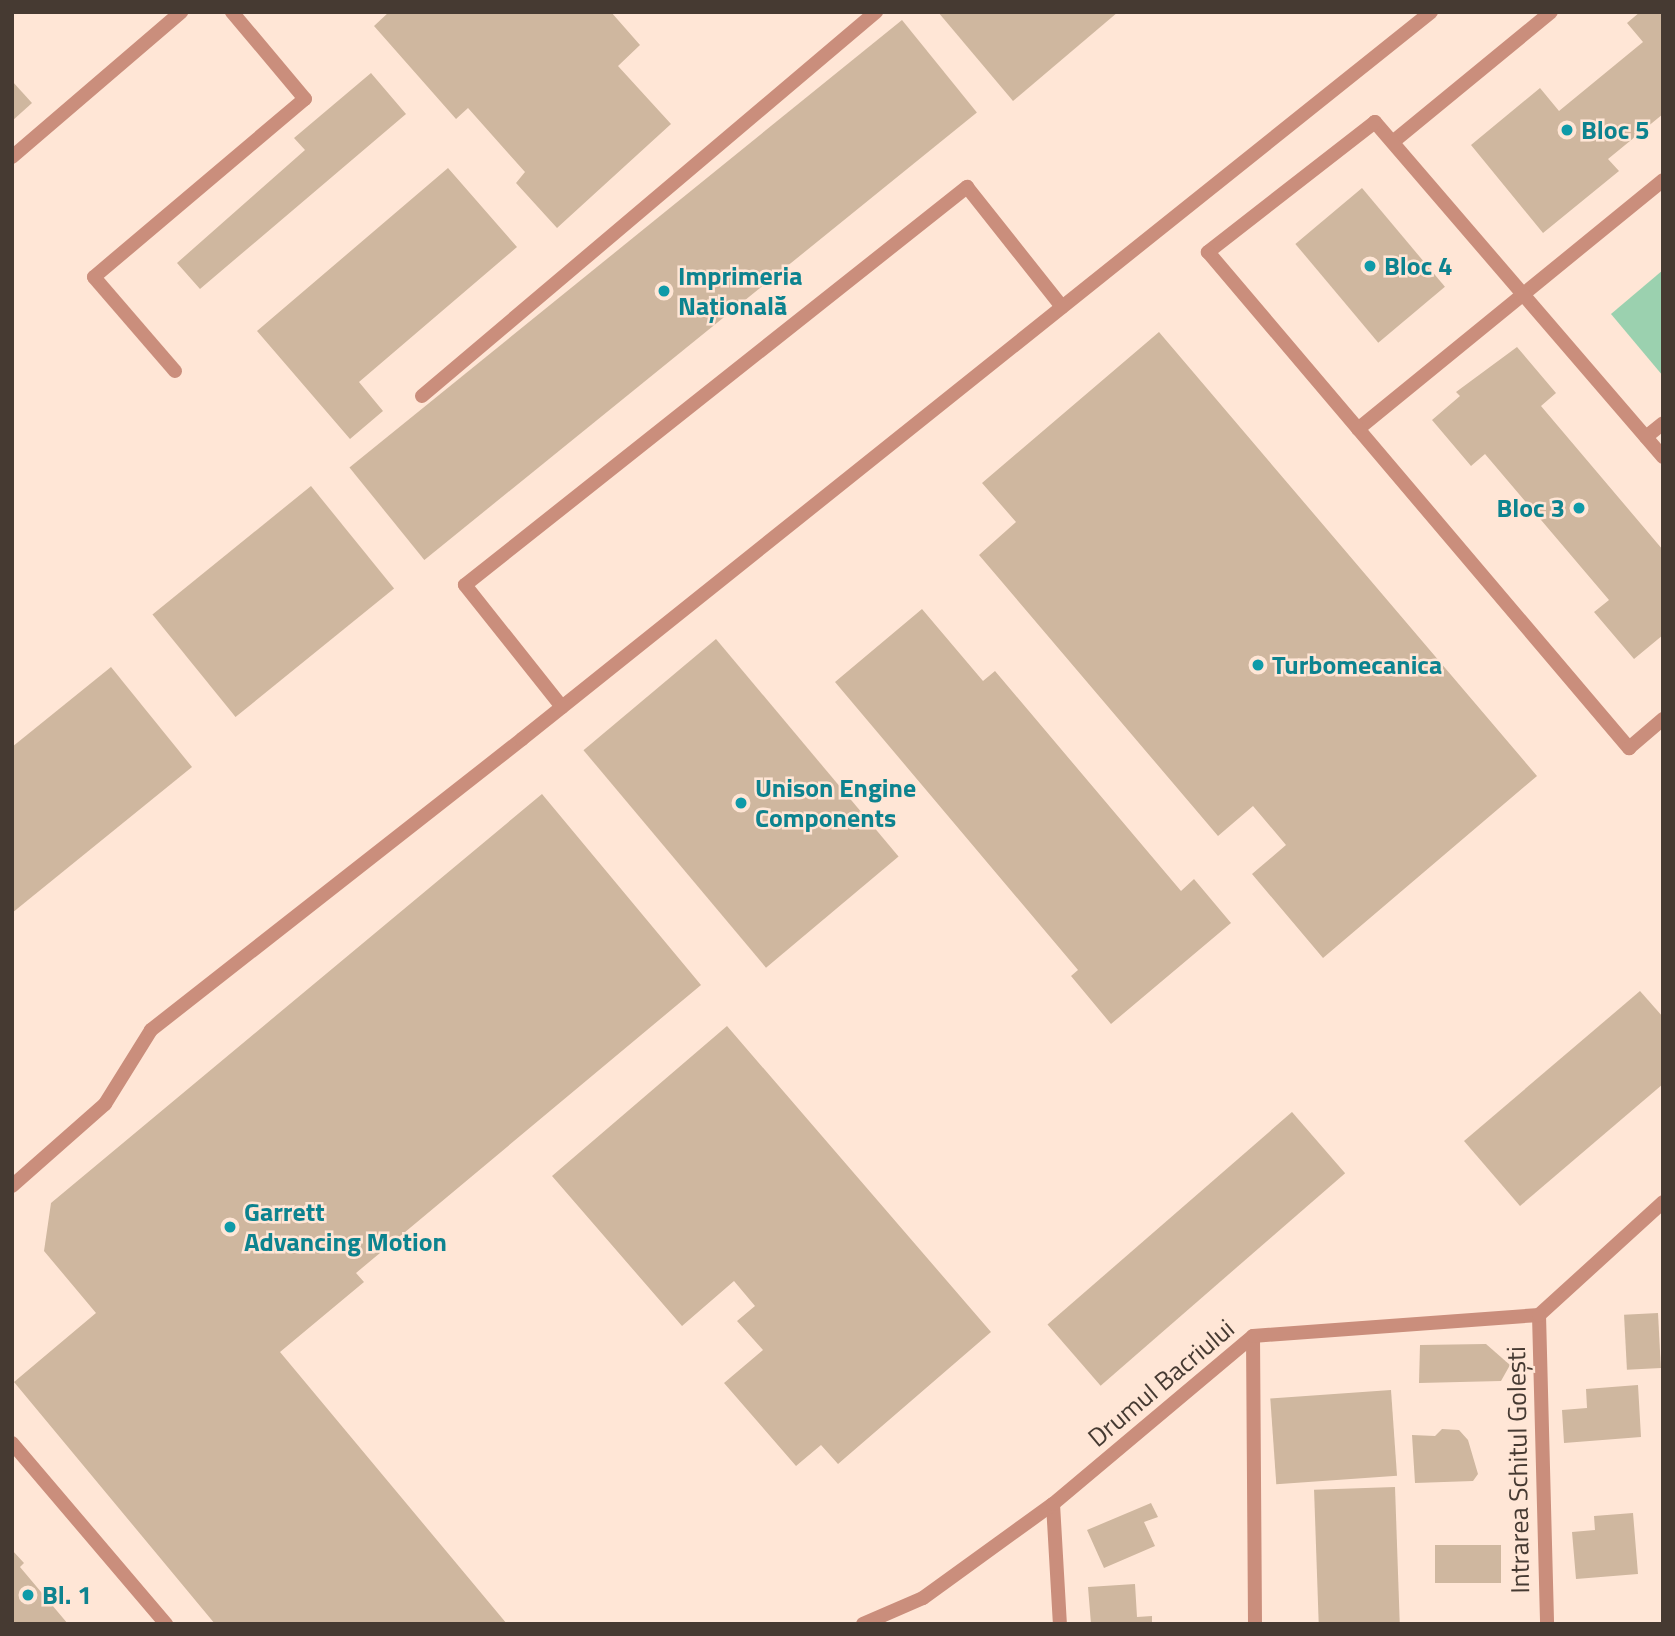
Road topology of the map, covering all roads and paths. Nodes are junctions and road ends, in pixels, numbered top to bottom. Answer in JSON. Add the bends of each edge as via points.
{"nodes":[{"id":1,"x":181,"y":12,"type":"edge"},
{"id":2,"x":232,"y":12,"type":"edge"},
{"id":3,"x":876,"y":12,"type":"edge"},
{"id":4,"x":1431,"y":12,"type":"edge"},
{"id":5,"x":1551,"y":12,"type":"edge"},
{"id":6,"x":1394,"y":141,"type":"junction"},
{"id":7,"x":12,"y":157,"type":"edge"},
{"id":8,"x":1663,"y":180,"type":"edge"},
{"id":9,"x":1524,"y":294,"type":"junction"},
{"id":10,"x":1062,"y":307,"type":"junction"},
{"id":11,"x":174,"y":372,"type":"dead end"},
{"id":12,"x":422,"y":396,"type":"dead end"},
{"id":13,"x":1663,"y":423,"type":"edge"},
{"id":14,"x":1359,"y":429,"type":"junction"},
{"id":15,"x":1646,"y":438,"type":"junction"},
{"id":16,"x":1663,"y":457,"type":"edge"},
{"id":17,"x":562,"y":707,"type":"junction"},
{"id":18,"x":1663,"y":719,"type":"edge"},
{"id":19,"x":12,"y":1186,"type":"edge"},
{"id":20,"x":1663,"y":1202,"type":"edge"},
{"id":21,"x":1539,"y":1315,"type":"junction"},
{"id":22,"x":1253,"y":1336,"type":"junction"},
{"id":23,"x":12,"y":1443,"type":"edge"},
{"id":24,"x":1053,"y":1504,"type":"junction"},
{"id":25,"x":166,"y":1624,"type":"edge"},
{"id":26,"x":863,"y":1624,"type":"edge"},
{"id":27,"x":1060,"y":1624,"type":"edge"},
{"id":28,"x":1255,"y":1624,"type":"edge"},
{"id":29,"x":1546,"y":1624,"type":"edge"}],
"edges":[{"from":1,"to":7,"type":"street"},
{"from":2,"to":11,"type":"street","via":[[305,99],[94,277]]},
{"from":3,"to":12,"type":"street"},
{"from":4,"to":10,"type":"street"},
{"from":5,"to":6,"type":"street"},
{"from":6,"to":9,"type":"street"},
{"from":6,"to":14,"type":"street","via":[[1381,125],[1370,123],[1209,252]]},
{"from":8,"to":9,"type":"street"},
{"from":9,"to":14,"type":"street"},
{"from":9,"to":15,"type":"street"},
{"from":10,"to":17,"type":"street"},
{"from":10,"to":17,"type":"street","via":[[967,187],[465,585]]},
{"from":13,"to":15,"type":"street"},
{"from":14,"to":18,"type":"street","via":[[1629,748]]},
{"from":15,"to":16,"type":"street"},
{"from":17,"to":19,"type":"street","via":[[150,1030],[105,1104]]},
{"from":20,"to":21,"type":"street"},
{"from":21,"to":22,"type":"street","name":"Drumul Bacriului"},
{"from":21,"to":29,"type":"street","name":"Intrarea Schitul Golești"},
{"from":22,"to":24,"type":"street","name":"Drumul Bacriului"},
{"from":22,"to":28,"type":"street"},
{"from":23,"to":25,"type":"street"},
{"from":24,"to":26,"type":"street","name":"Drumul Bacriului","via":[[923,1598]]},
{"from":24,"to":27,"type":"street"}]}
